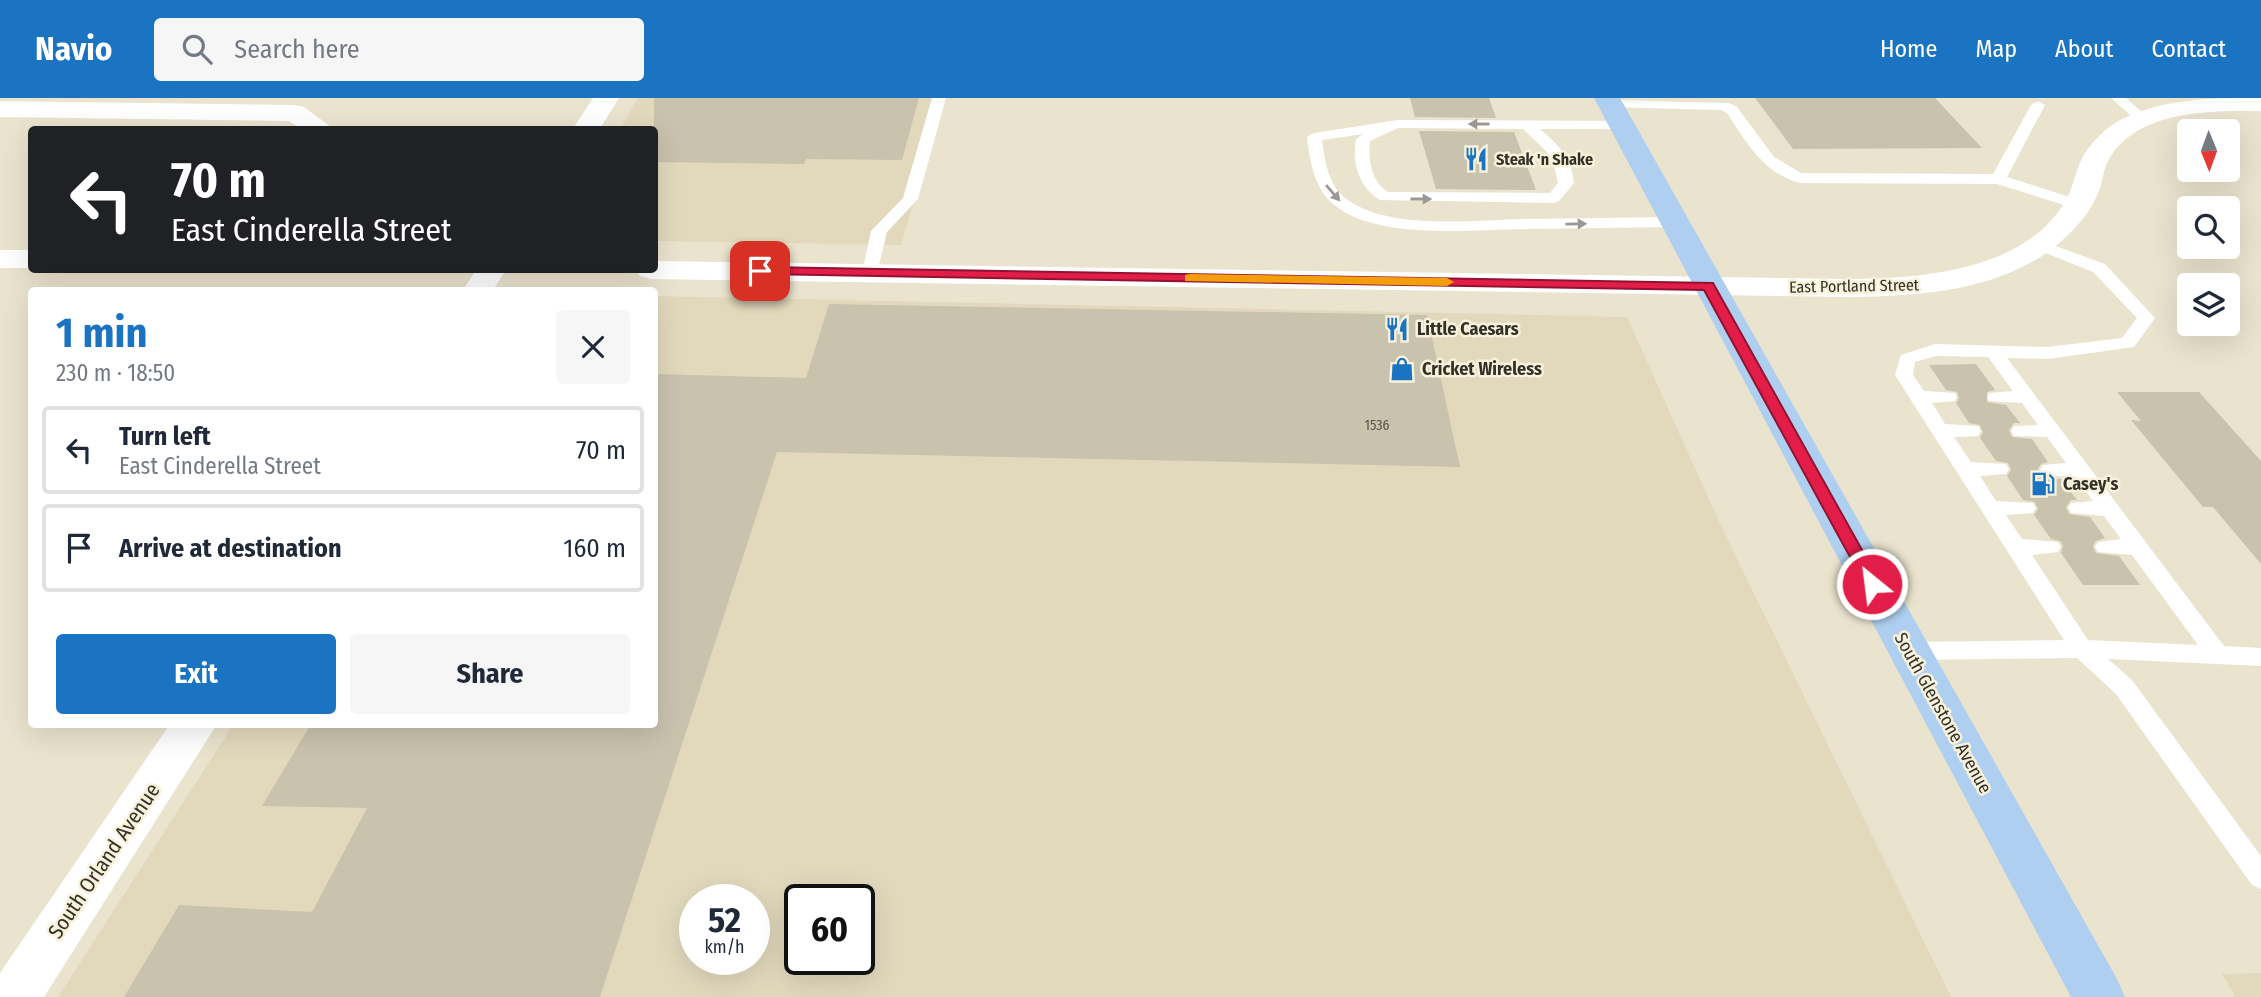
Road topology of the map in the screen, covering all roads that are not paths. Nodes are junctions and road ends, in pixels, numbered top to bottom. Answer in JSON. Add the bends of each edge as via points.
{"nodes":[{"id":1,"x":606,"y":98,"type":"edge"},
{"id":2,"x":939,"y":98,"type":"edge"},
{"id":3,"x":2118,"y":98,"type":"edge"},
{"id":4,"x":2260,"y":104,"type":"edge"},
{"id":5,"x":2038,"y":105,"type":"dead end"},
{"id":6,"x":0,"y":109,"type":"edge"},
{"id":7,"x":1613,"y":109,"type":"edge"},
{"id":8,"x":2143,"y":120,"type":"junction"},
{"id":9,"x":1398,"y":124,"type":"junction"},
{"id":10,"x":1526,"y":124,"type":"junction"},
{"id":11,"x":316,"y":126,"type":"edge"},
{"id":12,"x":588,"y":126,"type":"edge"},
{"id":13,"x":1998,"y":179,"type":"junction"},
{"id":14,"x":1554,"y":198,"type":"junction"},
{"id":15,"x":2077,"y":204,"type":"junction"},
{"id":16,"x":1674,"y":222,"type":"junction"},
{"id":17,"x":1532,"y":224,"type":"junction"},
{"id":18,"x":2039,"y":245,"type":"junction"},
{"id":19,"x":0,"y":259,"type":"edge"},
{"id":20,"x":28,"y":259,"type":"edge"},
{"id":21,"x":658,"y":270,"type":"edge"},
{"id":22,"x":870,"y":273,"type":"junction"},
{"id":23,"x":1709,"y":286,"type":"junction"},
{"id":24,"x":1994,"y":352,"type":"junction"},
{"id":25,"x":1919,"y":397,"type":"junction"},
{"id":26,"x":1948,"y":397,"type":"dead end"},
{"id":27,"x":1996,"y":397,"type":"dead end"},
{"id":28,"x":2026,"y":397,"type":"junction"},
{"id":29,"x":1940,"y":430,"type":"junction"},
{"id":30,"x":1971,"y":430,"type":"dead end"},
{"id":31,"x":2021,"y":431,"type":"dead end"},
{"id":32,"x":2052,"y":431,"type":"junction"},
{"id":33,"x":1965,"y":469,"type":"junction"},
{"id":34,"x":1999,"y":469,"type":"dead end"},
{"id":35,"x":2050,"y":470,"type":"dead end"},
{"id":36,"x":2081,"y":470,"type":"junction"},
{"id":37,"x":1990,"y":508,"type":"junction"},
{"id":38,"x":2026,"y":508,"type":"dead end"},
{"id":39,"x":2078,"y":508,"type":"dead end"},
{"id":40,"x":2109,"y":509,"type":"junction"},
{"id":41,"x":2016,"y":547,"type":"junction"},
{"id":42,"x":2051,"y":547,"type":"dead end"},
{"id":43,"x":2105,"y":547,"type":"dead end"},
{"id":44,"x":2138,"y":547,"type":"junction"},
{"id":45,"x":2082,"y":649,"type":"junction"},
{"id":46,"x":1909,"y":651,"type":"junction"},
{"id":47,"x":2218,"y":655,"type":"junction"},
{"id":48,"x":2261,"y":657,"type":"edge"},
{"id":49,"x":191,"y":728,"type":"edge"},
{"id":50,"x":2261,"y":877,"type":"edge"},
{"id":51,"x":14,"y":997,"type":"edge"},
{"id":52,"x":2099,"y":997,"type":"edge"}],
"edges":[{"from":1,"to":12,"type":"street"},
{"from":2,"to":22,"type":"lane","via":[[910,199],[879,231]]},
{"from":3,"to":8,"type":"lane"},
{"from":4,"to":8,"type":"street","name":"East Portland Street","via":[[2184,107]]},
{"from":5,"to":13,"type":"lane"},
{"from":6,"to":11,"type":"street","via":[[295,113]]},
{"from":7,"to":10,"type":"lane"},
{"from":7,"to":13,"type":"lane","via":[[1724,106],[1732,110],[1771,166],[1800,178]]},
{"from":7,"to":16,"type":"main road","name":"South Glenstone Avenue"},
{"from":8,"to":15,"type":"street","name":"East Portland Street","via":[[2101,151]]},
{"from":10,"to":9,"type":"lane","one_way":true},
{"from":9,"to":14,"type":"lane","one_way":true,"via":[[1363,139],[1361,149],[1372,187],[1385,197]]},
{"from":9,"to":17,"type":"lane","one_way":true,"via":[[1314,137],[1329,191],[1347,207],[1419,225]]},
{"from":10,"to":14,"type":"lane","via":[[1555,149],[1563,163],[1566,183]]},
{"from":13,"to":15,"type":"lane"},
{"from":14,"to":17,"type":"lane"},
{"from":15,"to":18,"type":"street","name":"East Portland Street"},
{"from":17,"to":16,"type":"lane","one_way":true},
{"from":16,"to":23,"type":"main road","name":"South Glenstone Avenue"},
{"from":18,"to":23,"type":"street","name":"East Portland Street","via":[[1992,269],[1926,285]]},
{"from":18,"to":24,"type":"lane","via":[[2098,268],[2146,318],[2128,343],[2048,354]]},
{"from":19,"to":20,"type":"street"},
{"from":21,"to":22,"type":"street","name":"East Portland Street"},
{"from":22,"to":23,"type":"street","name":"East Portland Street"},
{"from":23,"to":46,"type":"main road","name":"South Glenstone Avenue"},
{"from":24,"to":25,"type":"lane","via":[[1935,350],[1907,359],[1903,375]]},
{"from":24,"to":28,"type":"lane"},
{"from":25,"to":26,"type":"lane"},
{"from":25,"to":29,"type":"lane"},
{"from":27,"to":28,"type":"lane"},
{"from":28,"to":32,"type":"lane"},
{"from":29,"to":30,"type":"lane"},
{"from":29,"to":33,"type":"lane"},
{"from":31,"to":32,"type":"lane"},
{"from":32,"to":36,"type":"lane"},
{"from":33,"to":34,"type":"lane"},
{"from":33,"to":37,"type":"lane"},
{"from":35,"to":36,"type":"lane"},
{"from":36,"to":40,"type":"lane"},
{"from":37,"to":38,"type":"lane"},
{"from":37,"to":41,"type":"lane"},
{"from":39,"to":40,"type":"lane"},
{"from":40,"to":44,"type":"lane"},
{"from":41,"to":42,"type":"lane"},
{"from":41,"to":45,"type":"lane"},
{"from":43,"to":44,"type":"lane"},
{"from":44,"to":47,"type":"lane"},
{"from":45,"to":46,"type":"lane"},
{"from":45,"to":47,"type":"lane"},
{"from":45,"to":50,"type":"lane","via":[[2124,687]]},
{"from":46,"to":52,"type":"main road","name":"South Glenstone Avenue"},
{"from":47,"to":48,"type":"lane"},
{"from":49,"to":51,"type":"street","name":"South Orland Avenue"}]}
